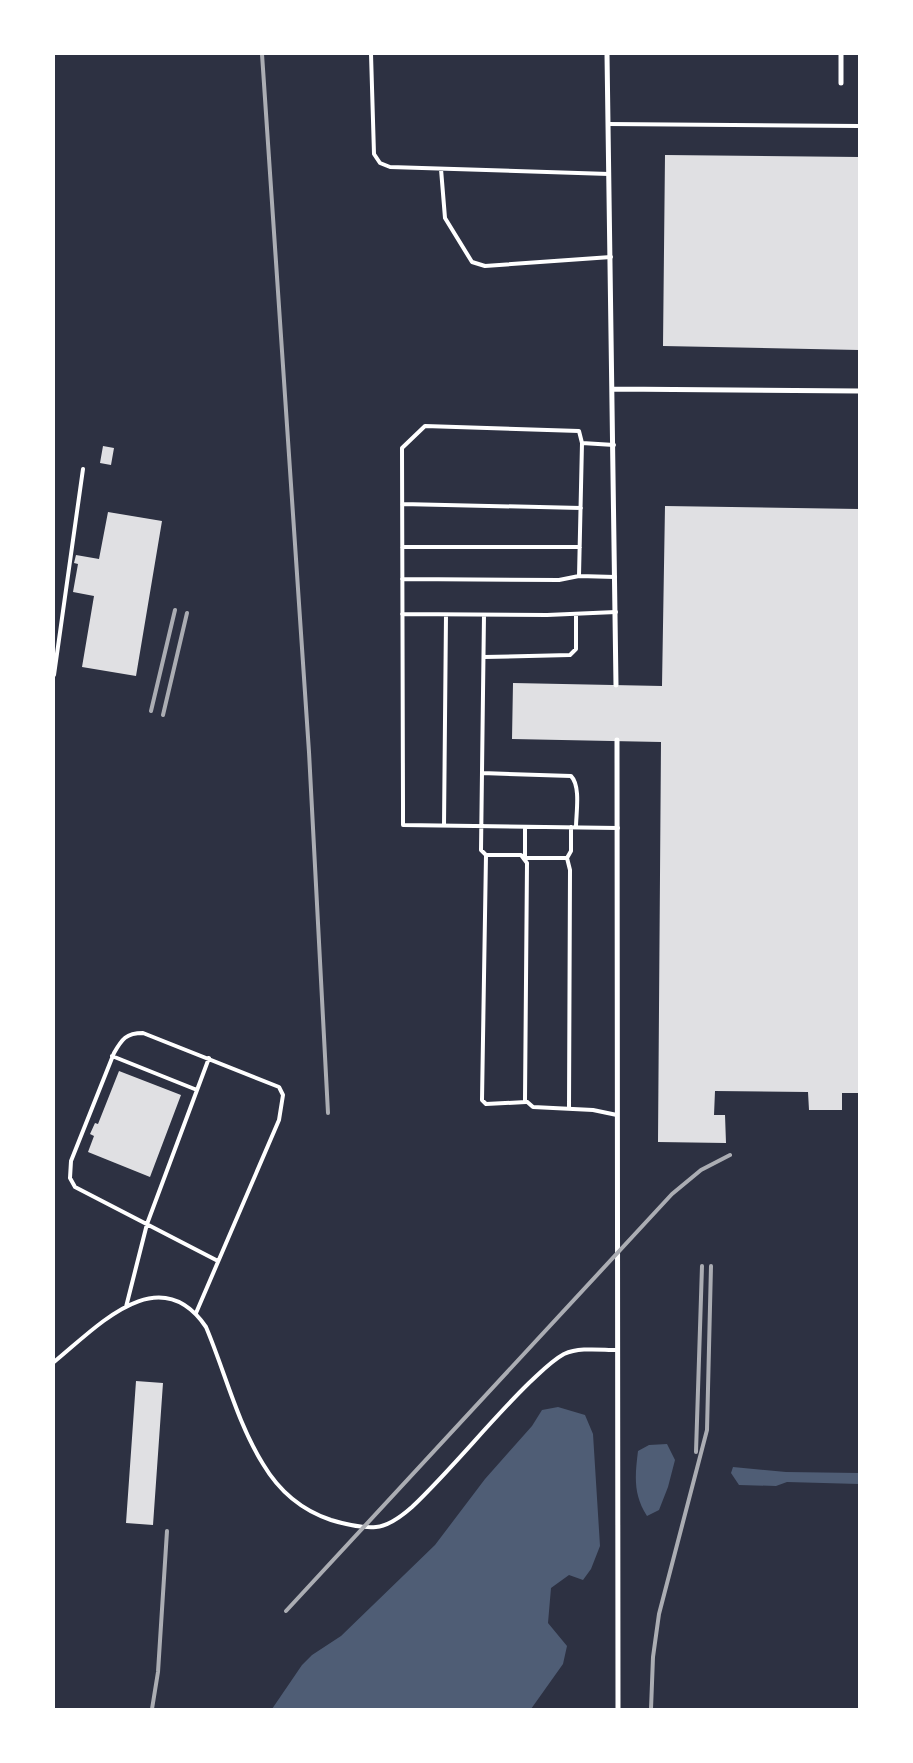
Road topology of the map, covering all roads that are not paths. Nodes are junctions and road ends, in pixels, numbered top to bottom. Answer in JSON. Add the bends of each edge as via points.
{"nodes":[{"id":1,"x":371,"y":54,"type":"edge"},
{"id":2,"x":607,"y":54,"type":"edge"},
{"id":3,"x":841,"y":54,"type":"edge"},
{"id":4,"x":841,"y":83,"type":"dead end"},
{"id":5,"x":608,"y":124,"type":"junction"},
{"id":6,"x":859,"y":126,"type":"edge"},
{"id":7,"x":441,"y":169,"type":"junction"},
{"id":8,"x":609,"y":174,"type":"junction"},
{"id":9,"x":611,"y":257,"type":"junction"},
{"id":10,"x":613,"y":389,"type":"junction"},
{"id":11,"x":859,"y":391,"type":"edge"},
{"id":12,"x":582,"y":444,"type":"junction"},
{"id":13,"x":614,"y":445,"type":"junction"},
{"id":14,"x":83,"y":469,"type":"dead end"},
{"id":15,"x":402,"y":504,"type":"junction"},
{"id":16,"x":581,"y":508,"type":"junction"},
{"id":17,"x":402,"y":546,"type":"junction"},
{"id":18,"x":580,"y":548,"type":"junction"},
{"id":19,"x":579,"y":576,"type":"junction"},
{"id":20,"x":616,"y":577,"type":"junction"},
{"id":21,"x":402,"y":579,"type":"junction"},
{"id":22,"x":616,"y":612,"type":"junction"},
{"id":23,"x":402,"y":614,"type":"junction"},
{"id":24,"x":446,"y":615,"type":"junction"},
{"id":25,"x":484,"y":615,"type":"junction"},
{"id":26,"x":576,"y":615,"type":"junction"},
{"id":27,"x":484,"y":658,"type":"junction"},
{"id":28,"x":54,"y":674,"type":"edge"},
{"id":29,"x":616,"y":685,"type":"dead end"},
{"id":30,"x":617,"y":740,"type":"dead end"},
{"id":31,"x":482,"y":773,"type":"junction"},
{"id":32,"x":444,"y":826,"type":"junction"},
{"id":33,"x":481,"y":826,"type":"junction"},
{"id":34,"x":525,"y":827,"type":"junction"},
{"id":35,"x":574,"y":827,"type":"junction"},
{"id":36,"x":618,"y":828,"type":"junction"},
{"id":37,"x":486,"y":855,"type":"junction"},
{"id":38,"x":525,"y":858,"type":"junction"},
{"id":39,"x":567,"y":858,"type":"junction"},
{"id":40,"x":112,"y":1056,"type":"junction"},
{"id":41,"x":209,"y":1058,"type":"junction"},
{"id":42,"x":197,"y":1090,"type":"junction"},
{"id":43,"x":526,"y":1102,"type":"junction"},
{"id":44,"x":569,"y":1109,"type":"junction"},
{"id":45,"x":617,"y":1115,"type":"junction"},
{"id":46,"x":147,"y":1224,"type":"junction"},
{"id":47,"x":218,"y":1261,"type":"junction"},
{"id":48,"x":126,"y":1307,"type":"junction"},
{"id":49,"x":196,"y":1313,"type":"junction"},
{"id":50,"x":617,"y":1350,"type":"junction"},
{"id":51,"x":54,"y":1362,"type":"edge"},
{"id":52,"x":618,"y":1709,"type":"edge"}],
"edges":[{"from":1,"to":7,"type":"lane","via":[[374,154],[380,163],[390,167]]},
{"from":2,"to":5,"type":"street"},
{"from":3,"to":4,"type":"street"},
{"from":5,"to":6,"type":"lane"},
{"from":5,"to":8,"type":"street"},
{"from":7,"to":8,"type":"lane"},
{"from":7,"to":9,"type":"lane","via":[[444,218],[472,262],[485,266]]},
{"from":8,"to":9,"type":"street"},
{"from":9,"to":10,"type":"street"},
{"from":10,"to":11,"type":"street"},
{"from":10,"to":13,"type":"street"},
{"from":12,"to":13,"type":"lane"},
{"from":12,"to":15,"type":"lane","via":[[579,431],[425,426],[402,448]]},
{"from":12,"to":16,"type":"lane"},
{"from":13,"to":20,"type":"street"},
{"from":14,"to":28,"type":"lane"},
{"from":15,"to":16,"type":"lane"},
{"from":15,"to":17,"type":"lane"},
{"from":16,"to":18,"type":"lane"},
{"from":17,"to":18,"type":"lane"},
{"from":17,"to":21,"type":"lane"},
{"from":18,"to":19,"type":"lane"},
{"from":19,"to":20,"type":"lane"},
{"from":19,"to":21,"type":"lane","via":[[559,580]]},
{"from":20,"to":22,"type":"street"},
{"from":21,"to":23,"type":"lane"},
{"from":22,"to":26,"type":"lane"},
{"from":22,"to":29,"type":"street"},
{"from":23,"to":24,"type":"lane"},
{"from":23,"to":32,"type":"lane","via":[[403,825]]},
{"from":24,"to":25,"type":"lane"},
{"from":24,"to":32,"type":"lane"},
{"from":25,"to":26,"type":"lane"},
{"from":25,"to":27,"type":"lane"},
{"from":26,"to":27,"type":"lane","via":[[576,649],[570,655]]},
{"from":27,"to":31,"type":"lane"},
{"from":30,"to":36,"type":"street"},
{"from":31,"to":33,"type":"lane"},
{"from":31,"to":35,"type":"lane","via":[[571,776],[576,790]]},
{"from":32,"to":33,"type":"lane"},
{"from":33,"to":34,"type":"lane"},
{"from":33,"to":37,"type":"lane","via":[[481,850]]},
{"from":34,"to":35,"type":"lane"},
{"from":34,"to":38,"type":"lane"},
{"from":35,"to":36,"type":"lane"},
{"from":35,"to":39,"type":"lane"},
{"from":36,"to":45,"type":"street"},
{"from":37,"to":38,"type":"lane","via":[[515,854]]},
{"from":37,"to":43,"type":"lane","via":[[482,1100],[486,1104]]},
{"from":38,"to":39,"type":"lane"},
{"from":38,"to":43,"type":"lane","via":[[527,943],[523,1092]]},
{"from":39,"to":44,"type":"lane","via":[[570,870]]},
{"from":40,"to":41,"type":"lane","via":[[123,1037],[133,1033]]},
{"from":40,"to":42,"type":"lane"},
{"from":40,"to":46,"type":"lane","via":[[70,1161],[70,1178],[75,1187]]},
{"from":41,"to":42,"type":"lane"},
{"from":41,"to":47,"type":"lane","via":[[279,1087],[283,1095],[279,1120]]},
{"from":42,"to":46,"type":"lane"},
{"from":43,"to":44,"type":"lane","via":[[533,1107]]},
{"from":44,"to":45,"type":"lane"},
{"from":45,"to":50,"type":"street"},
{"from":46,"to":47,"type":"lane"},
{"from":46,"to":48,"type":"lane"},
{"from":47,"to":49,"type":"lane"},
{"from":48,"to":49,"type":"lane","via":[[144,1299],[171,1298]]},
{"from":48,"to":51,"type":"lane","via":[[115,1312]]},
{"from":49,"to":50,"type":"lane","via":[[211,1340],[247,1433],[278,1485],[298,1505],[318,1516],[376,1527],[391,1522],[411,1508],[550,1363],[581,1350]]},
{"from":50,"to":52,"type":"street"}]}
